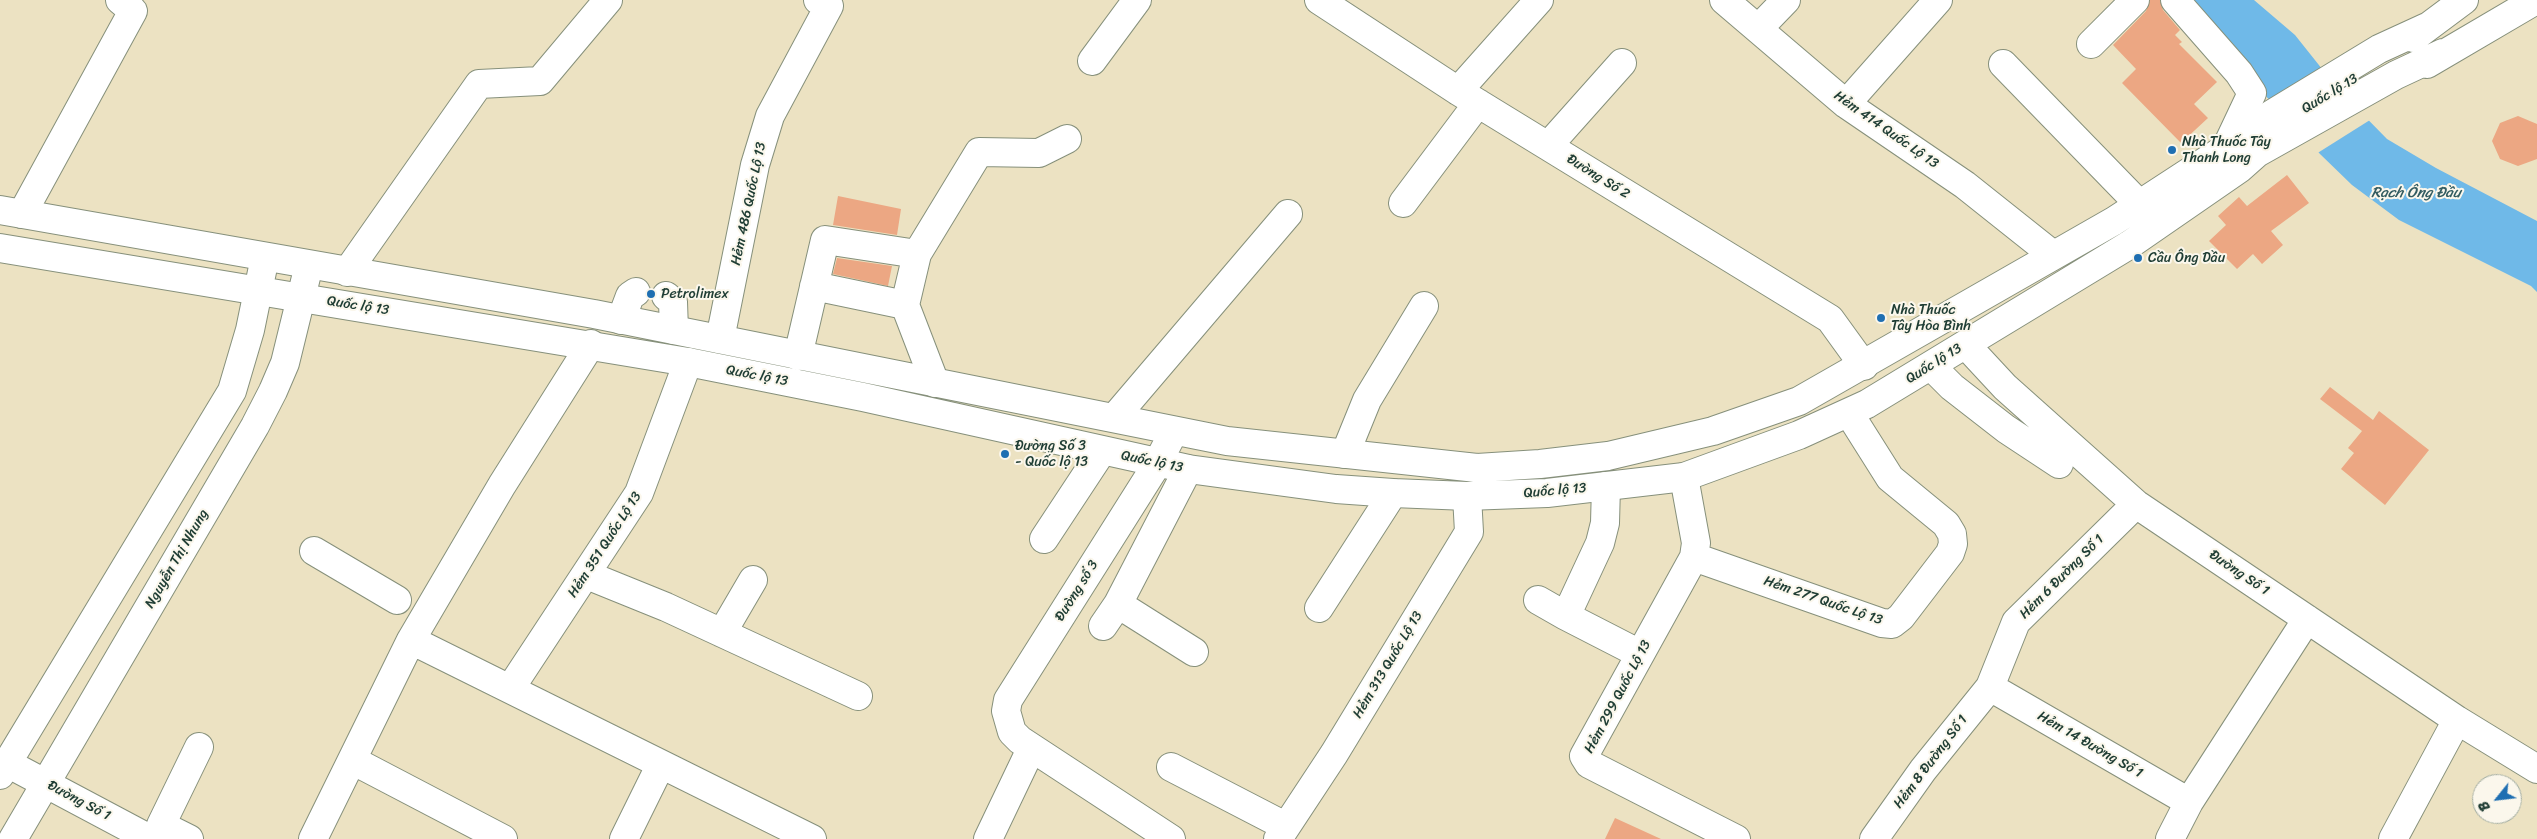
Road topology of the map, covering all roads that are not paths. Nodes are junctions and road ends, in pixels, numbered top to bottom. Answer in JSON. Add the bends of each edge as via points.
{"nodes":[{"id":1,"x":120,"y":0,"type":"edge"},
{"id":2,"x":608,"y":0,"type":"edge"},
{"id":3,"x":818,"y":0,"type":"edge"},
{"id":4,"x":1137,"y":0,"type":"edge"},
{"id":5,"x":1538,"y":0,"type":"edge"},
{"id":6,"x":1724,"y":0,"type":"edge"},
{"id":7,"x":1786,"y":0,"type":"edge"},
{"id":8,"x":1938,"y":0,"type":"edge"},
{"id":9,"x":2135,"y":0,"type":"edge"},
{"id":10,"x":2174,"y":0,"type":"edge"},
{"id":11,"x":2464,"y":0,"type":"edge"},
{"id":12,"x":2536,"y":0,"type":"edge"},
{"id":13,"x":1336,"y":5,"type":"edge"},
{"id":14,"x":1758,"y":29,"type":"junction"},
{"id":15,"x":2091,"y":44,"type":"dead end"},
{"id":16,"x":1092,"y":60,"type":"dead end"},
{"id":17,"x":1622,"y":63,"type":"dead end"},
{"id":18,"x":2003,"y":64,"type":"dead end"},
{"id":19,"x":2390,"y":67,"type":"junction"},
{"id":20,"x":1468,"y":97,"type":"junction"},
{"id":21,"x":1846,"y":104,"type":"junction"},
{"id":22,"x":2282,"y":130,"type":"junction"},
{"id":23,"x":1067,"y":139,"type":"dead end"},
{"id":24,"x":1548,"y":146,"type":"junction"},
{"id":25,"x":2233,"y":159,"type":"junction"},
{"id":26,"x":1403,"y":202,"type":"dead end"},
{"id":27,"x":2139,"y":204,"type":"junction"},
{"id":28,"x":11,"y":212,"type":"edge"},
{"id":29,"x":1288,"y":214,"type":"dead end"},
{"id":30,"x":0,"y":248,"type":"edge"},
{"id":31,"x":916,"y":254,"type":"junction"},
{"id":32,"x":2053,"y":255,"type":"junction"},
{"id":33,"x":266,"y":257,"type":"junction"},
{"id":34,"x":309,"y":265,"type":"junction"},
{"id":35,"x":347,"y":272,"type":"junction"},
{"id":36,"x":814,"y":286,"type":"junction"},
{"id":37,"x":258,"y":291,"type":"junction"},
{"id":38,"x":636,"y":292,"type":"dead end"},
{"id":39,"x":666,"y":296,"type":"dead end"},
{"id":40,"x":302,"y":297,"type":"junction"},
{"id":41,"x":905,"y":304,"type":"junction"},
{"id":42,"x":1424,"y":306,"type":"dead end"},
{"id":43,"x":621,"y":320,"type":"junction"},
{"id":44,"x":674,"y":330,"type":"junction"},
{"id":45,"x":720,"y":339,"type":"junction"},
{"id":46,"x":591,"y":344,"type":"junction"},
{"id":47,"x":1966,"y":345,"type":"junction"},
{"id":48,"x":798,"y":356,"type":"junction"},
{"id":49,"x":688,"y":362,"type":"junction"},
{"id":50,"x":1864,"y":366,"type":"junction"},
{"id":51,"x":1932,"y":366,"type":"junction"},
{"id":52,"x":934,"y":382,"type":"junction"},
{"id":53,"x":1849,"y":413,"type":"junction"},
{"id":54,"x":1115,"y":417,"type":"junction"},
{"id":55,"x":1174,"y":431,"type":"junction"},
{"id":56,"x":1102,"y":450,"type":"junction"},
{"id":57,"x":1345,"y":454,"type":"junction"},
{"id":58,"x":1157,"y":464,"type":"junction"},
{"id":59,"x":2059,"y":464,"type":"dead end"},
{"id":60,"x":1188,"y":469,"type":"junction"},
{"id":61,"x":1684,"y":477,"type":"junction"},
{"id":62,"x":1606,"y":486,"type":"junction"},
{"id":63,"x":1393,"y":493,"type":"junction"},
{"id":64,"x":1467,"y":496,"type":"junction"},
{"id":65,"x":2136,"y":504,"type":"junction"},
{"id":66,"x":1044,"y":539,"type":"dead end"},
{"id":67,"x":314,"y":551,"type":"dead end"},
{"id":68,"x":1694,"y":557,"type":"junction"},
{"id":69,"x":586,"y":575,"type":"junction"},
{"id":70,"x":753,"y":580,"type":"dead end"},
{"id":71,"x":1538,"y":600,"type":"dead end"},
{"id":72,"x":1319,"y":608,"type":"dead end"},
{"id":73,"x":413,"y":609,"type":"junction"},
{"id":74,"x":1566,"y":616,"type":"junction"},
{"id":75,"x":2307,"y":619,"type":"junction"},
{"id":76,"x":722,"y":633,"type":"junction"},
{"id":77,"x":411,"y":640,"type":"junction"},
{"id":78,"x":1194,"y":652,"type":"dead end"},
{"id":79,"x":1640,"y":654,"type":"junction"},
{"id":80,"x":1990,"y":687,"type":"junction"},
{"id":81,"x":510,"y":689,"type":"junction"},
{"id":82,"x":858,"y":696,"type":"dead end"},
{"id":83,"x":2457,"y":720,"type":"junction"},
{"id":84,"x":199,"y":747,"type":"dead end"},
{"id":85,"x":1031,"y":749,"type":"junction"},
{"id":86,"x":352,"y":760,"type":"junction"},
{"id":87,"x":662,"y":764,"type":"junction"},
{"id":88,"x":1171,"y":767,"type":"dead end"},
{"id":89,"x":3,"y":769,"type":"edge"},
{"id":90,"x":2537,"y":770,"type":"edge"},
{"id":91,"x":45,"y":783,"type":"junction"},
{"id":92,"x":2189,"y":802,"type":"junction"},
{"id":93,"x":1282,"y":832,"type":"edge"},
{"id":94,"x":13,"y":839,"type":"edge"},
{"id":95,"x":150,"y":839,"type":"edge"},
{"id":96,"x":189,"y":839,"type":"edge"},
{"id":97,"x":313,"y":839,"type":"edge"},
{"id":98,"x":503,"y":839,"type":"edge"},
{"id":99,"x":624,"y":839,"type":"edge"},
{"id":100,"x":811,"y":839,"type":"edge"},
{"id":101,"x":988,"y":839,"type":"edge"},
{"id":102,"x":1171,"y":839,"type":"edge"},
{"id":103,"x":1736,"y":839,"type":"edge"},
{"id":104,"x":1874,"y":839,"type":"edge"},
{"id":105,"x":2170,"y":839,"type":"edge"},
{"id":106,"x":2393,"y":839,"type":"edge"}],
"edges":[{"from":1,"to":28,"type":"main road","via":[[133,10]]},
{"from":2,"to":35,"type":"main road","via":[[540,81],[479,84]]},
{"from":3,"to":45,"type":"main road","name":"Hẻm 486 Quốc Lộ 13","via":[[829,6],[770,116],[754,165]]},
{"from":4,"to":16,"type":"main road"},
{"from":5,"to":20,"type":"main road"},
{"from":6,"to":14,"type":"main road","name":"Hẻm 414 Quốc Lộ 13"},
{"from":7,"to":14,"type":"main road"},
{"from":8,"to":21,"type":"main road"},
{"from":9,"to":15,"type":"main road"},
{"from":10,"to":25,"type":"main road","via":[[2239,73],[2252,94]]},
{"from":11,"to":19,"type":"main road","name":"Quốc lộ 13","via":[[2427,26]]},
{"from":12,"to":19,"type":"main road","name":"Quốc lộ 13","via":[[2443,53]]},
{"from":13,"to":20,"type":"main road","name":"Đường Số 2"},
{"from":14,"to":21,"type":"main road","name":"Hẻm 414 Quốc Lộ 13"},
{"from":17,"to":24,"type":"main road"},
{"from":18,"to":27,"type":"main road"},
{"from":19,"to":22,"type":"main road","name":"Quốc lộ 13"},
{"from":19,"to":22,"type":"main road","name":"Quốc lộ 13"},
{"from":20,"to":24,"type":"main road","name":"Đường Số 2"},
{"from":20,"to":26,"type":"main road"},
{"from":21,"to":32,"type":"main road","name":"Hẻm 414 Quốc Lộ 13","via":[[1965,185]]},
{"from":22,"to":25,"type":"main road","name":"Quốc lộ 13","via":[[2262,161]]},
{"from":22,"to":25,"type":"main road","name":"Quốc lộ 13","via":[[2243,132]]},
{"from":23,"to":31,"type":"main road","via":[[1040,153],[979,152]]},
{"from":24,"to":50,"type":"main road","name":"Đường Số 2","via":[[1830,319]]},
{"from":25,"to":27,"type":"main road","name":"Quốc lộ 13"},
{"from":25,"to":47,"type":"main road","name":"Quốc lộ 13","via":[[2129,245]]},
{"from":27,"to":32,"type":"main road","name":"Quốc lộ 13"},
{"from":28,"to":33,"type":"main road","name":"Quốc lộ 13"},
{"from":29,"to":54,"type":"main road"},
{"from":30,"to":37,"type":"main road","name":"Quốc lộ 13"},
{"from":31,"to":36,"type":"main road","via":[[825,240]]},
{"from":31,"to":41,"type":"main road"},
{"from":32,"to":50,"type":"main road","name":"Quốc lộ 13"},
{"from":33,"to":34,"type":"main road","name":"Quốc lộ 13"},
{"from":33,"to":37,"type":"main road"},
{"from":34,"to":35,"type":"main road","name":"Quốc lộ 13"},
{"from":34,"to":40,"type":"main road","name":"Nguyễn Thị Nhung"},
{"from":35,"to":43,"type":"main road","name":"Quốc lộ 13"},
{"from":36,"to":41,"type":"main road"},
{"from":36,"to":48,"type":"main road"},
{"from":37,"to":40,"type":"main road","name":"Quốc lộ 13"},
{"from":37,"to":89,"type":"main road","via":[[232,391]]},
{"from":38,"to":43,"type":"main road","via":[[630,296]]},
{"from":39,"to":44,"type":"main road","via":[[672,302]]},
{"from":40,"to":46,"type":"main road","name":"Quốc lộ 13"},
{"from":40,"to":91,"type":"main road","name":"Nguyễn Thị Nhung","via":[[285,363],[255,426]]},
{"from":41,"to":52,"type":"main road"},
{"from":42,"to":57,"type":"main road","via":[[1367,400]]},
{"from":43,"to":44,"type":"main road","name":"Quốc lộ 13"},
{"from":44,"to":45,"type":"main road","name":"Quốc lộ 13"},
{"from":45,"to":48,"type":"main road","name":"Quốc lộ 13"},
{"from":46,"to":49,"type":"main road","name":"Quốc lộ 13"},
{"from":46,"to":73,"type":"main road","via":[[502,485]]},
{"from":47,"to":51,"type":"main road","name":"Quốc lộ 13"},
{"from":47,"to":65,"type":"main road","name":"Đường Số 1","via":[[2005,387]]},
{"from":48,"to":52,"type":"main road","name":"Quốc lộ 13"},
{"from":49,"to":56,"type":"main road","name":"Quốc lộ 13"},
{"from":49,"to":69,"type":"main road","name":"Hẻm 351 Quốc Lộ 13","via":[[639,493]]},
{"from":50,"to":57,"type":"main road","name":"Quốc lộ 13","via":[[1799,401],[1713,431],[1608,456],[1477,468]]},
{"from":51,"to":53,"type":"main road","name":"Quốc lộ 13"},
{"from":51,"to":59,"type":"main road","via":[[1952,387],[2006,429]]},
{"from":52,"to":54,"type":"main road","name":"Quốc lộ 13"},
{"from":53,"to":61,"type":"main road","name":"Quốc lộ 13"},
{"from":53,"to":68,"type":"main road","name":"Hẻm 277 Quốc Lộ 13","via":[[1890,478],[1946,524],[1952,534],[1950,552],[1901,617],[1892,624],[1882,624]]},
{"from":54,"to":55,"type":"main road","name":"Quốc lộ 13"},
{"from":55,"to":57,"type":"main road","name":"Quốc lộ 13","via":[[1227,441]]},
{"from":55,"to":58,"type":"main road","name":"Đường sổ 3"},
{"from":56,"to":58,"type":"main road","name":"Quốc lộ 13"},
{"from":56,"to":66,"type":"main road"},
{"from":58,"to":60,"type":"main road","name":"Quốc lộ 13"},
{"from":58,"to":85,"type":"main road","name":"Đường sổ 3","via":[[1008,700],[1006,711],[1012,732]]},
{"from":60,"to":63,"type":"main road","name":"Quốc lộ 13","via":[[1336,489]]},
{"from":60,"to":78,"type":"main road","via":[[1111,615]]},
{"from":61,"to":62,"type":"main road","name":"Quốc lộ 13"},
{"from":61,"to":68,"type":"main road","name":"Hẻm 299 Quốc Lộ 13","via":[[1696,543]]},
{"from":62,"to":64,"type":"main road","name":"Quốc lộ 13"},
{"from":62,"to":74,"type":"main road","via":[[1605,523],[1600,543]]},
{"from":63,"to":64,"type":"main road","name":"Quốc lộ 13"},
{"from":63,"to":72,"type":"main road"},
{"from":64,"to":93,"type":"main road","name":"Hẻm 313 Quốc Lộ 13","via":[[1469,532],[1334,754]]},
{"from":65,"to":75,"type":"main road","name":"Đường Số 1"},
{"from":65,"to":80,"type":"main road","name":"Hẻm 6 Đường Số 1","via":[[2016,622]]},
{"from":67,"to":73,"type":"main road"},
{"from":68,"to":79,"type":"main road","name":"Hẻm 299 Quốc Lộ 13"},
{"from":69,"to":76,"type":"main road"},
{"from":69,"to":81,"type":"main road","name":"Hẻm 351 Quốc Lộ 13"},
{"from":70,"to":76,"type":"main road"},
{"from":71,"to":74,"type":"main road"},
{"from":73,"to":77,"type":"main road"},
{"from":74,"to":79,"type":"main road"},
{"from":75,"to":83,"type":"main road","name":"Đường Số 1"},
{"from":75,"to":92,"type":"main road"},
{"from":76,"to":82,"type":"main road"},
{"from":77,"to":81,"type":"main road"},
{"from":77,"to":86,"type":"main road"},
{"from":79,"to":103,"type":"main road","name":"Hẻm 299 Quốc Lộ 13","via":[[1584,756],[1589,764]]},
{"from":80,"to":92,"type":"main road","name":"Hẻm 14 Đường Số 1"},
{"from":80,"to":104,"type":"main road","name":"Hẻm 8 Đường Số 1","via":[[1923,770]]},
{"from":81,"to":87,"type":"main road"},
{"from":83,"to":90,"type":"main road","name":"Đường Số 1"},
{"from":83,"to":106,"type":"main road"},
{"from":84,"to":96,"type":"main road","via":[[161,825]]},
{"from":85,"to":101,"type":"main road"},
{"from":85,"to":102,"type":"main road","name":"Đường sổ 3"},
{"from":86,"to":97,"type":"main road"},
{"from":86,"to":98,"type":"main road"},
{"from":87,"to":99,"type":"main road"},
{"from":87,"to":100,"type":"main road"},
{"from":88,"to":93,"type":"main road","name":"Hẻm 313 Quốc Lộ 13"},
{"from":89,"to":91,"type":"main road","name":"Đường Số 1"},
{"from":91,"to":94,"type":"main road","name":"Nguyễn Thị Nhung"},
{"from":91,"to":95,"type":"main road","name":"Đường Số 1"},
{"from":92,"to":105,"type":"main road"}]}
